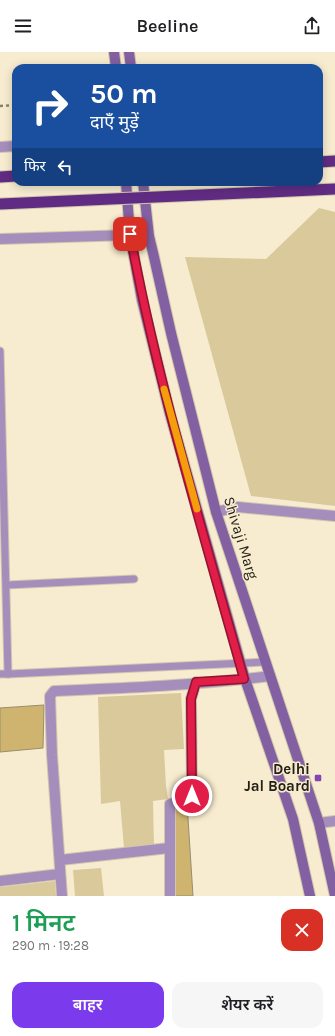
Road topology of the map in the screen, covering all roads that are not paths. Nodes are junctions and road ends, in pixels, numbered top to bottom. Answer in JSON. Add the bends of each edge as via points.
{"nodes":[{"id":1,"x":114,"y":52,"type":"edge"},
{"id":2,"x":129,"y":52,"type":"edge"},
{"id":3,"x":116,"y":64,"type":"edge"},
{"id":4,"x":130,"y":64,"type":"edge"},
{"id":5,"x":12,"y":146,"type":"edge"},
{"id":6,"x":0,"y":147,"type":"edge"},
{"id":7,"x":335,"y":161,"type":"edge"},
{"id":8,"x":323,"y":162,"type":"edge"},
{"id":9,"x":12,"y":176,"type":"edge"},
{"id":10,"x":0,"y":177,"type":"edge"},
{"id":11,"x":126,"y":186,"type":"edge"},
{"id":12,"x":143,"y":186,"type":"edge"},
{"id":13,"x":335,"y":189,"type":"edge"},
{"id":14,"x":0,"y":204,"type":"edge"},
{"id":15,"x":130,"y":234,"type":"junction"},
{"id":16,"x":0,"y":239,"type":"edge"},
{"id":17,"x":0,"y":351,"type":"edge"},
{"id":18,"x":216,"y":512,"type":"junction"},
{"id":19,"x":335,"y":516,"type":"edge"},
{"id":20,"x":134,"y":579,"type":"dead end"},
{"id":21,"x":6,"y":585,"type":"junction"},
{"id":22,"x":265,"y":662,"type":"junction"},
{"id":23,"x":240,"y":663,"type":"junction"},
{"id":24,"x":0,"y":674,"type":"edge"},
{"id":25,"x":8,"y":674,"type":"junction"},
{"id":26,"x":270,"y":676,"type":"junction"},
{"id":27,"x":244,"y":679,"type":"junction"},
{"id":28,"x":196,"y":682,"type":"junction"},
{"id":29,"x":335,"y":821,"type":"edge"},
{"id":30,"x":320,"y":823,"type":"junction"},
{"id":31,"x":169,"y":848,"type":"junction"},
{"id":32,"x":60,"y":860,"type":"junction"},
{"id":33,"x":60,"y":874,"type":"junction"},
{"id":34,"x":0,"y":880,"type":"edge"},
{"id":35,"x":62,"y":896,"type":"edge"},
{"id":36,"x":170,"y":896,"type":"edge"},
{"id":37,"x":310,"y":896,"type":"edge"},
{"id":38,"x":335,"y":896,"type":"edge"}],
"edges":[{"from":1,"to":3,"type":"main road"},
{"from":2,"to":4,"type":"main road"},
{"from":5,"to":6,"type":"street"},
{"from":7,"to":8,"type":"highway"},
{"from":9,"to":10,"type":"highway"},
{"from":11,"to":15,"type":"main road"},
{"from":12,"to":18,"type":"main road","name":"Shivaji Marg","via":[[149,236]]},
{"from":13,"to":14,"type":"highway","bridge":true},
{"from":15,"to":16,"type":"street"},
{"from":15,"to":23,"type":"main road","via":[[142,300],[170,414]]},
{"from":17,"to":21,"type":"lane"},
{"from":18,"to":19,"type":"street","via":[[238,507]]},
{"from":18,"to":22,"type":"main road","name":"Shivaji Marg"},
{"from":20,"to":21,"type":"lane"},
{"from":21,"to":25,"type":"lane"},
{"from":22,"to":23,"type":"lane"},
{"from":22,"to":26,"type":"main road","name":"Shivaji Marg"},
{"from":23,"to":25,"type":"lane"},
{"from":23,"to":27,"type":"main road"},
{"from":24,"to":25,"type":"lane"},
{"from":26,"to":27,"type":"street"},
{"from":26,"to":30,"type":"main road","name":"Shivaji Marg"},
{"from":27,"to":28,"type":"street"},
{"from":27,"to":37,"type":"main road","via":[[293,819]]},
{"from":28,"to":31,"type":"street","via":[[191,699],[192,796],[170,804]]},
{"from":28,"to":32,"type":"street","via":[[52,692],[52,755]]},
{"from":29,"to":30,"type":"street"},
{"from":30,"to":38,"type":"main road","name":"Shivaji Marg"},
{"from":31,"to":32,"type":"street"},
{"from":31,"to":36,"type":"street"},
{"from":32,"to":33,"type":"street"},
{"from":33,"to":34,"type":"street"},
{"from":33,"to":35,"type":"street"}]}
